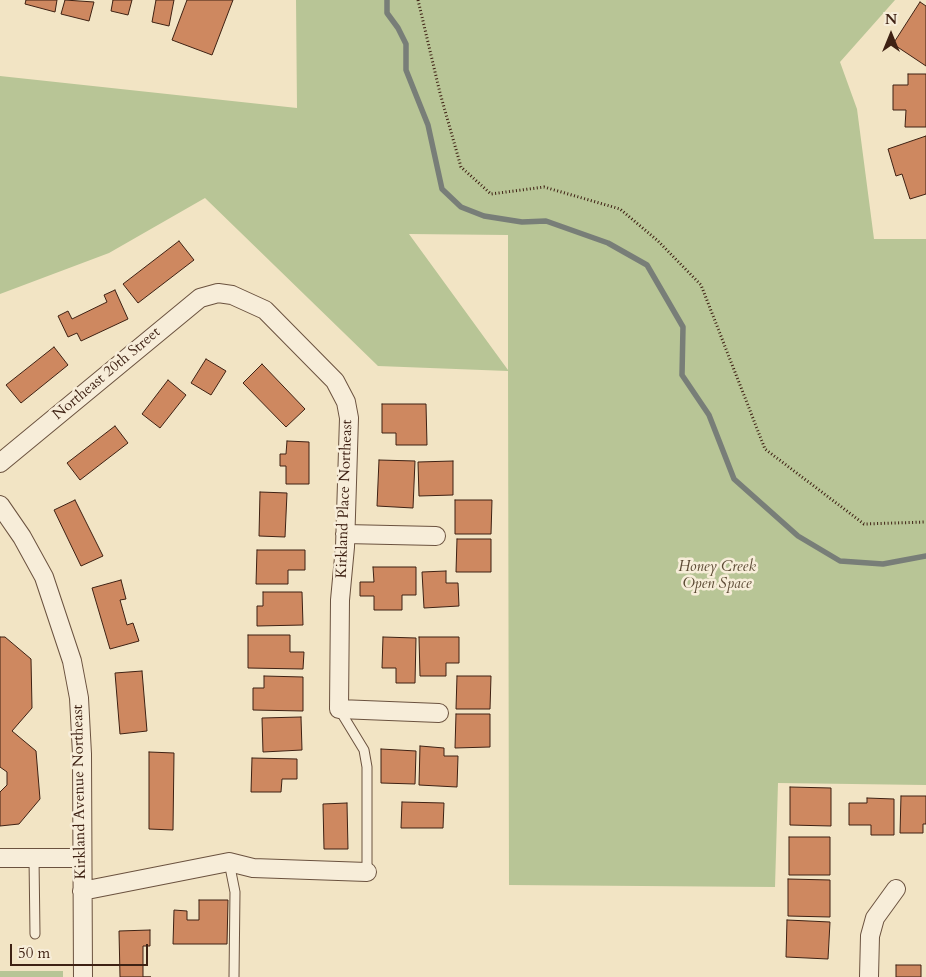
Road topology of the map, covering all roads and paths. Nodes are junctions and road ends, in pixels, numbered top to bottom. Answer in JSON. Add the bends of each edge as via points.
{"nodes":[{"id":1,"x":418,"y":0,"type":"edge"},
{"id":2,"x":218,"y":293,"type":"joint"},
{"id":3,"x":0,"y":463,"type":"edge"},
{"id":4,"x":0,"y":504,"type":"edge"},
{"id":5,"x":926,"y":522,"type":"edge"},
{"id":6,"x":346,"y":534,"type":"junction"},
{"id":7,"x":436,"y":536,"type":"dead end"},
{"id":8,"x":339,"y":709,"type":"junction"},
{"id":9,"x":439,"y":713,"type":"dead end"},
{"id":10,"x":0,"y":858,"type":"edge"},
{"id":11,"x":34,"y":858,"type":"junction"},
{"id":12,"x":82,"y":858,"type":"junction"},
{"id":13,"x":229,"y":862,"type":"junction"},
{"id":14,"x":367,"y":872,"type":"joint"},
{"id":15,"x":896,"y":889,"type":"dead end"},
{"id":16,"x":82,"y":891,"type":"junction"},
{"id":17,"x":36,"y":934,"type":"dead end"},
{"id":18,"x":84,"y":977,"type":"edge"},
{"id":19,"x":234,"y":977,"type":"edge"},
{"id":20,"x":869,"y":977,"type":"edge"}],
"edges":[{"from":1,"to":5,"type":"path","via":[[461,167],[491,194],[544,187],[620,209],[701,284],[765,449],[864,524]]},
{"from":2,"to":3,"type":"street","name":"Northeast 20th Street","via":[[200,298]]},
{"from":2,"to":6,"type":"street","name":"Kirkland Place Northeast","via":[[232,295],[264,310],[335,381],[346,402],[349,418]]},
{"from":4,"to":12,"type":"street","name":"Kirkland Avenue Northeast","via":[[44,576],[72,662],[79,698],[82,754]]},
{"from":6,"to":7,"type":"street"},
{"from":6,"to":8,"type":"street","name":"Kirkland Place Northeast","via":[[340,600]]},
{"from":8,"to":9,"type":"street"},
{"from":8,"to":14,"type":"lane","via":[[364,750]]},
{"from":10,"to":11,"type":"street"},
{"from":11,"to":12,"type":"street"},
{"from":11,"to":17,"type":"lane"},
{"from":12,"to":16,"type":"street","name":"Kirkland Avenue Northeast"},
{"from":13,"to":14,"type":"street","via":[[252,868]]},
{"from":13,"to":16,"type":"street"},
{"from":13,"to":19,"type":"lane","via":[[234,892]]},
{"from":15,"to":20,"type":"street","via":[[872,927]]},
{"from":16,"to":18,"type":"street","name":"Kirkland Avenue Northeast"}]}
